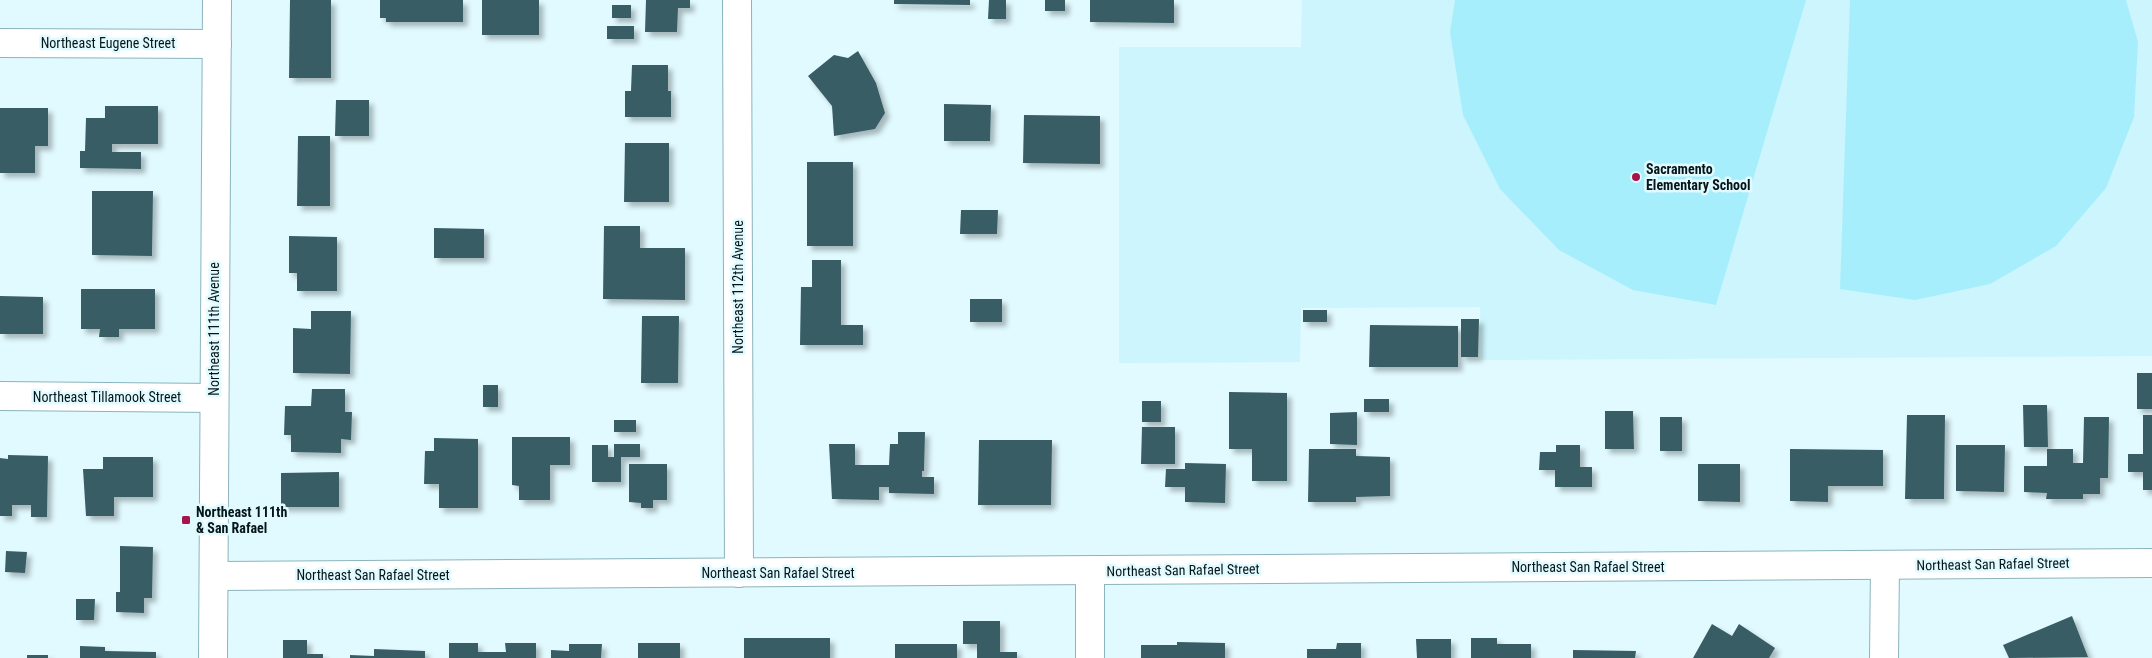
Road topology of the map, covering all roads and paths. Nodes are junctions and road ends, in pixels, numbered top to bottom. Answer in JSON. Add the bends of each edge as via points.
{"nodes":[{"id":1,"x":217,"y":0,"type":"edge"},
{"id":2,"x":737,"y":0,"type":"edge"},
{"id":3,"x":0,"y":43,"type":"edge"},
{"id":4,"x":217,"y":44,"type":"junction"},
{"id":5,"x":0,"y":396,"type":"edge"},
{"id":6,"x":214,"y":398,"type":"junction"},
{"id":7,"x":2152,"y":562,"type":"edge"},
{"id":8,"x":1885,"y":565,"type":"junction"},
{"id":9,"x":1090,"y":571,"type":"junction"},
{"id":10,"x":739,"y":573,"type":"junction"},
{"id":11,"x":214,"y":576,"type":"junction"},
{"id":12,"x":213,"y":658,"type":"edge"},
{"id":13,"x":1090,"y":658,"type":"edge"},
{"id":14,"x":1884,"y":658,"type":"edge"}],
"edges":[{"from":1,"to":4,"type":"street","name":"Northeast 111th Avenue"},
{"from":2,"to":10,"type":"street","name":"Northeast 112th Avenue"},
{"from":3,"to":4,"type":"street","name":"Northeast Eugene Street"},
{"from":4,"to":6,"type":"street","name":"Northeast 111th Avenue"},
{"from":5,"to":6,"type":"street","name":"Northeast Tillamook Street"},
{"from":6,"to":11,"type":"street","name":"Northeast 111th Avenue"},
{"from":7,"to":8,"type":"street","name":"Northeast San Rafael Street"},
{"from":8,"to":9,"type":"street","name":"Northeast San Rafael Street"},
{"from":8,"to":14,"type":"street"},
{"from":9,"to":10,"type":"street","name":"Northeast San Rafael Street"},
{"from":9,"to":13,"type":"street"},
{"from":10,"to":11,"type":"street","name":"Northeast San Rafael Street"},
{"from":11,"to":12,"type":"street","name":"Northeast 111th Avenue"}]}
